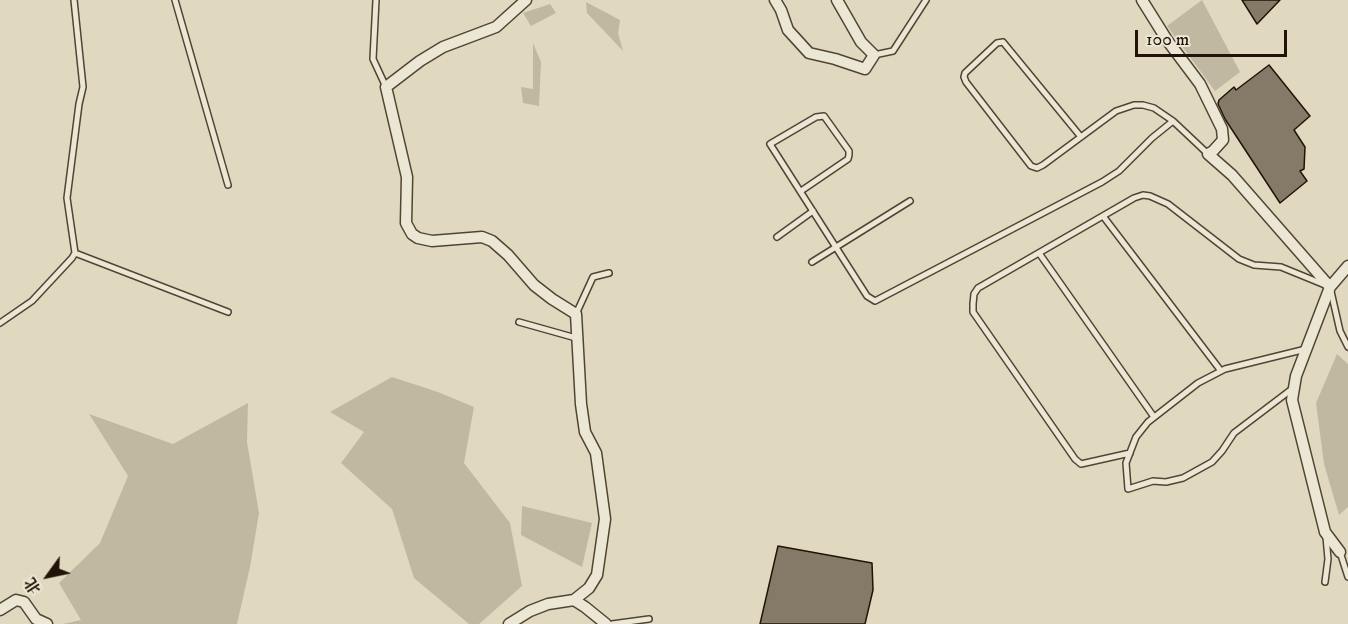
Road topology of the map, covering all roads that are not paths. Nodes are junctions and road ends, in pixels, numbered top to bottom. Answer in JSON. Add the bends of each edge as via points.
{"nodes":[{"id":1,"x":74,"y":0,"type":"edge"},
{"id":2,"x":174,"y":0,"type":"edge"},
{"id":3,"x":376,"y":0,"type":"edge"},
{"id":4,"x":526,"y":0,"type":"edge"},
{"id":5,"x":775,"y":0,"type":"edge"},
{"id":6,"x":837,"y":0,"type":"edge"},
{"id":7,"x":926,"y":0,"type":"edge"},
{"id":8,"x":1142,"y":0,"type":"edge"},
{"id":9,"x":874,"y":55,"type":"junction"},
{"id":10,"x":386,"y":87,"type":"junction"},
{"id":11,"x":1173,"y":121,"type":"junction"},
{"id":12,"x":1081,"y":137,"type":"junction"},
{"id":13,"x":1208,"y":154,"type":"junction"},
{"id":14,"x":228,"y":185,"type":"dead end"},
{"id":15,"x":801,"y":191,"type":"junction"},
{"id":16,"x":910,"y":201,"type":"dead end"},
{"id":17,"x":813,"y":211,"type":"junction"},
{"id":18,"x":1103,"y":216,"type":"junction"},
{"id":19,"x":777,"y":237,"type":"dead end"},
{"id":20,"x":835,"y":246,"type":"junction"},
{"id":21,"x":75,"y":253,"type":"junction"},
{"id":22,"x":1039,"y":253,"type":"junction"},
{"id":23,"x":812,"y":262,"type":"dead end"},
{"id":24,"x":1348,"y":267,"type":"edge"},
{"id":25,"x":609,"y":273,"type":"dead end"},
{"id":26,"x":1330,"y":287,"type":"junction"},
{"id":27,"x":228,"y":312,"type":"dead end"},
{"id":28,"x":576,"y":314,"type":"junction"},
{"id":29,"x":519,"y":322,"type":"dead end"},
{"id":30,"x":0,"y":323,"type":"edge"},
{"id":31,"x":576,"y":338,"type":"junction"},
{"id":32,"x":1348,"y":347,"type":"edge"},
{"id":33,"x":1306,"y":349,"type":"junction"},
{"id":34,"x":1221,"y":371,"type":"junction"},
{"id":35,"x":1294,"y":388,"type":"junction"},
{"id":36,"x":1154,"y":417,"type":"junction"},
{"id":37,"x":1130,"y":453,"type":"junction"},
{"id":38,"x":1325,"y":532,"type":"junction"},
{"id":39,"x":1340,"y":552,"type":"joint"},
{"id":40,"x":1348,"y":577,"type":"edge"},
{"id":41,"x":1325,"y":582,"type":"dead end"},
{"id":42,"x":574,"y":600,"type":"junction"},
{"id":43,"x":0,"y":610,"type":"edge"},
{"id":44,"x":649,"y":618,"type":"dead end"},
{"id":45,"x":47,"y":624,"type":"edge"},
{"id":46,"x":509,"y":624,"type":"edge"},
{"id":47,"x":606,"y":624,"type":"edge"},
{"id":48,"x":612,"y":624,"type":"edge"}],
"edges":[{"from":1,"to":21,"type":"lane","via":[[83,87],[67,198]]},
{"from":2,"to":14,"type":"lane"},
{"from":3,"to":10,"type":"lane","via":[[373,59]]},
{"from":4,"to":10,"type":"street","via":[[496,27],[443,47]]},
{"from":5,"to":9,"type":"street","via":[[788,30],[809,53],[865,69]]},
{"from":6,"to":9,"type":"street","via":[[861,42]]},
{"from":7,"to":9,"type":"lane","via":[[893,51]]},
{"from":8,"to":13,"type":"street","via":[[1200,84],[1222,129],[1223,140]]},
{"from":10,"to":28,"type":"street","via":[[407,177],[406,223],[412,234],[432,241],[482,237],[492,241],[534,285]]},
{"from":11,"to":12,"type":"lane","via":[[1154,108],[1134,105],[1116,111]]},
{"from":11,"to":13,"type":"lane"},
{"from":11,"to":20,"type":"lane","via":[[1102,182],[875,301],[867,296]]},
{"from":12,"to":12,"type":"lane","via":[[1043,165],[1031,166],[966,82],[965,73],[997,43],[1003,42]]},
{"from":13,"to":26,"type":"street","via":[[1232,175]]},
{"from":15,"to":15,"type":"lane","via":[[848,159],[824,116],[770,144]]},
{"from":15,"to":17,"type":"lane"},
{"from":16,"to":20,"type":"lane"},
{"from":17,"to":19,"type":"lane"},
{"from":17,"to":20,"type":"lane"},
{"from":18,"to":22,"type":"lane"},
{"from":18,"to":26,"type":"lane","via":[[1134,198],[1150,196],[1168,204],[1239,259],[1254,265],[1281,267]]},
{"from":18,"to":34,"type":"lane"},
{"from":20,"to":23,"type":"lane"},
{"from":21,"to":27,"type":"lane"},
{"from":21,"to":30,"type":"lane","via":[[32,301]]},
{"from":22,"to":36,"type":"lane"},
{"from":22,"to":37,"type":"lane","via":[[978,288],[974,312],[1075,459],[1081,464]]},
{"from":24,"to":26,"type":"street"},
{"from":25,"to":28,"type":"lane","via":[[593,277]]},
{"from":26,"to":32,"type":"lane","via":[[1340,331]]},
{"from":26,"to":33,"type":"street"},
{"from":28,"to":31,"type":"street"},
{"from":29,"to":31,"type":"lane"},
{"from":31,"to":42,"type":"street","via":[[585,432],[596,453],[605,519],[597,575]]},
{"from":33,"to":34,"type":"lane"},
{"from":33,"to":35,"type":"street"},
{"from":34,"to":36,"type":"lane"},
{"from":35,"to":37,"type":"lane","via":[[1234,433],[1212,462],[1183,478],[1128,489],[1126,463]]},
{"from":35,"to":38,"type":"street","via":[[1292,400]]},
{"from":36,"to":37,"type":"lane","via":[[1136,437]]},
{"from":38,"to":39,"type":"street"},
{"from":38,"to":41,"type":"lane"},
{"from":39,"to":40,"type":"lane"},
{"from":42,"to":46,"type":"street","via":[[548,604]]},
{"from":42,"to":47,"type":"street"},
{"from":43,"to":45,"type":"street","via":[[16,600],[24,602],[36,619]]},
{"from":44,"to":48,"type":"lane"}]}
